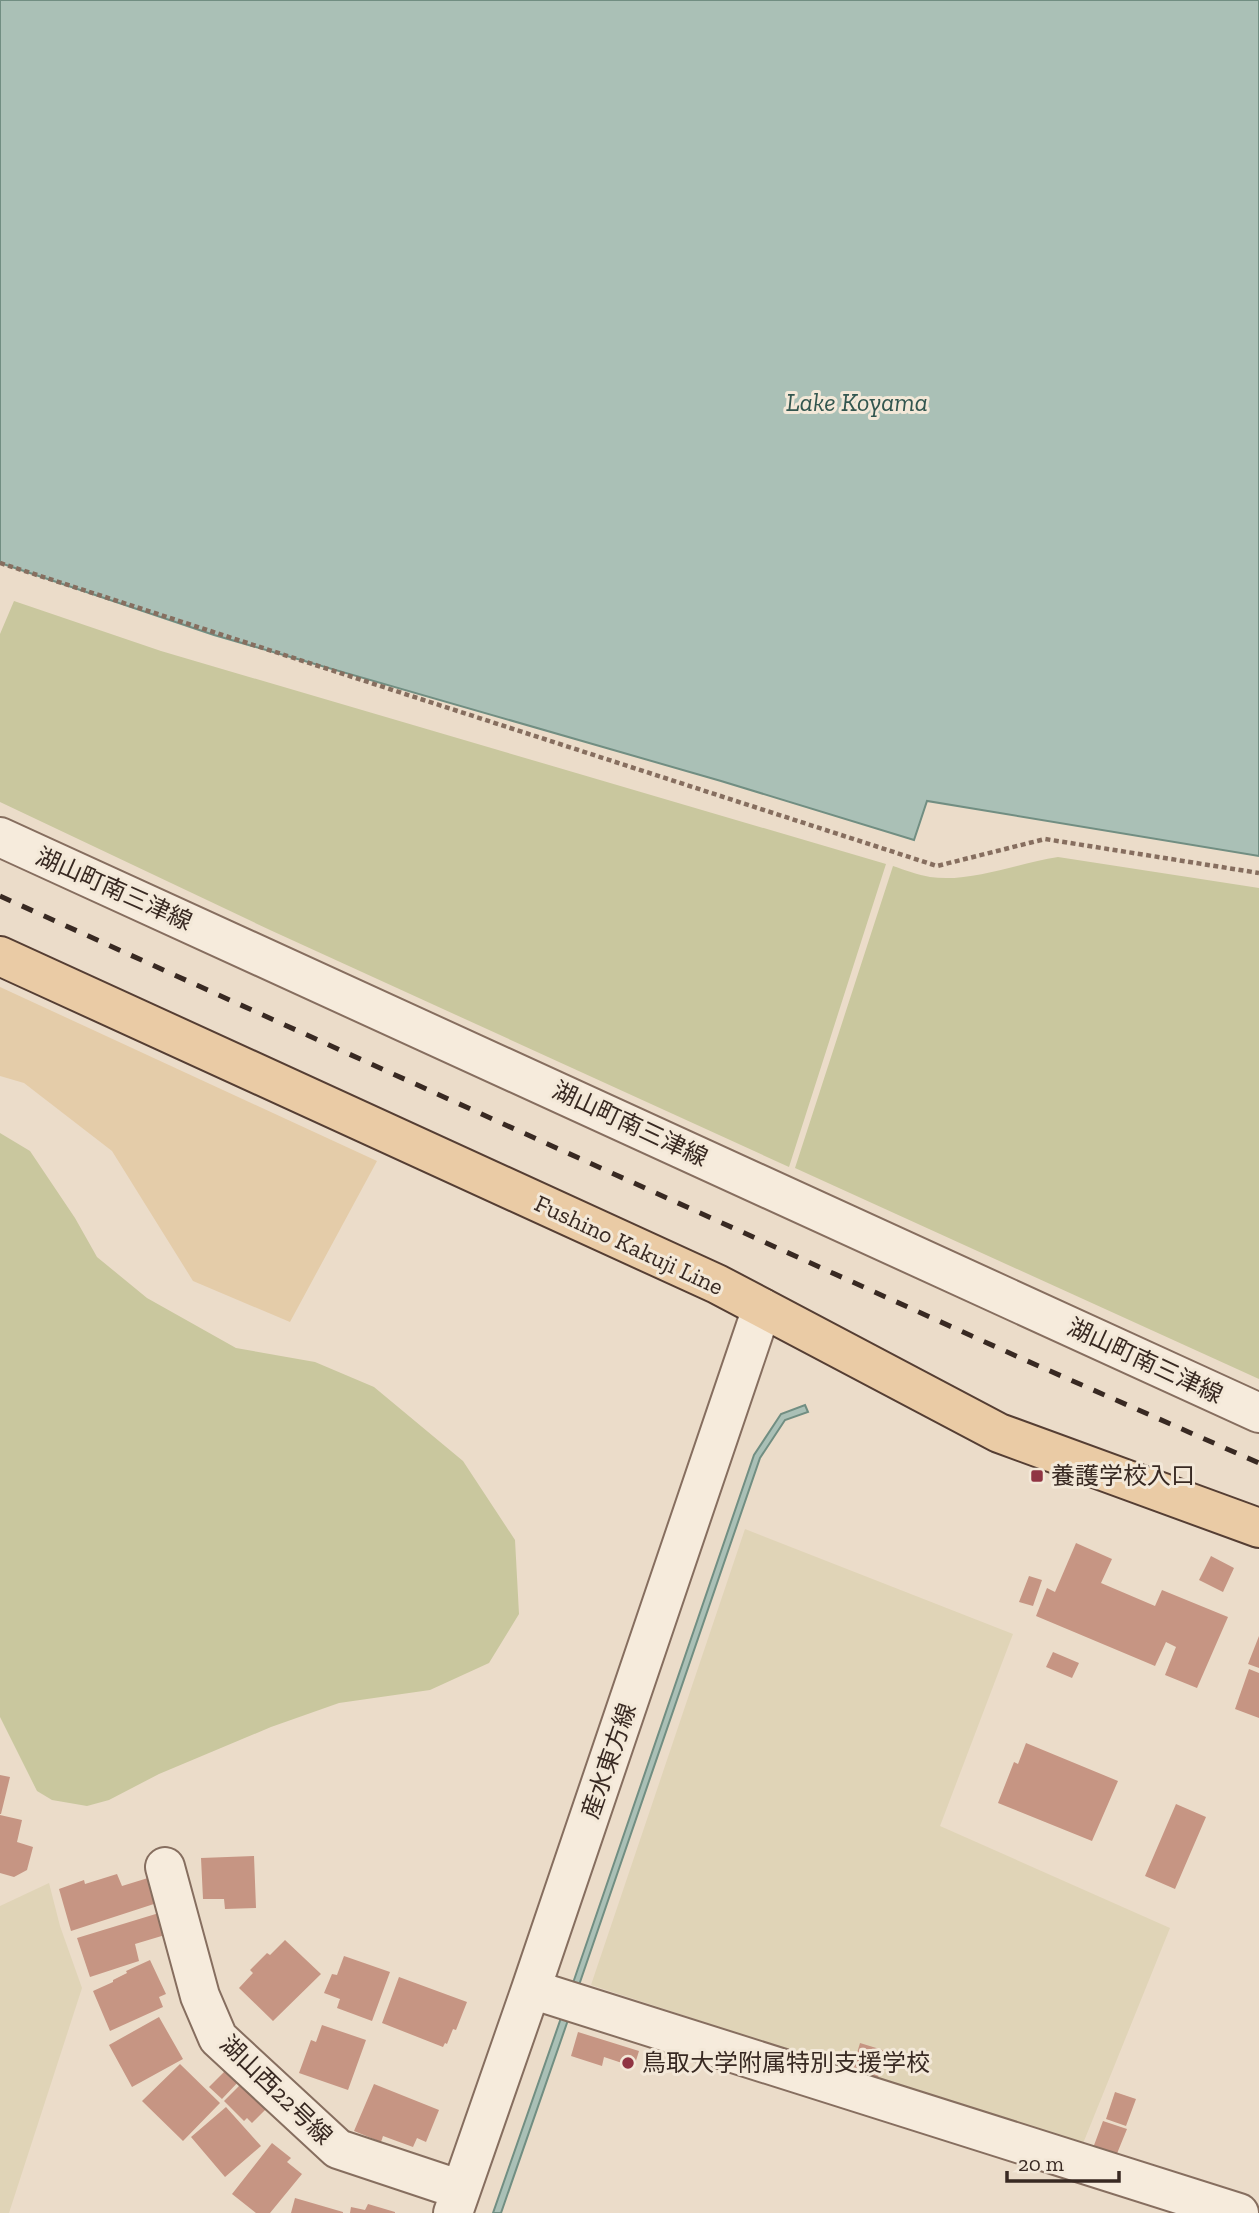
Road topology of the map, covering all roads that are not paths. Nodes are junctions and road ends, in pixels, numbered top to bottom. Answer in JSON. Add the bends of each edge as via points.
{"nodes":[{"id":1,"x":0,"y":837,"type":"edge"},
{"id":2,"x":0,"y":956,"type":"edge"},
{"id":3,"x":762,"y":1308,"type":"junction"},
{"id":4,"x":1259,"y":1413,"type":"edge"},
{"id":5,"x":1259,"y":1528,"type":"edge"},
{"id":6,"x":164,"y":1867,"type":"dead end"},
{"id":7,"x":531,"y":1989,"type":"junction"},
{"id":8,"x":457,"y":2202,"type":"edge"},
{"id":9,"x":1239,"y":2213,"type":"edge"}],
"edges":[{"from":1,"to":4,"type":"street","name":"湖山町南三津線"},
{"from":2,"to":3,"type":"main road","name":"Fushino Kakuji Line"},
{"from":3,"to":5,"type":"main road","name":"Fushino Kakuji Line","via":[[999,1433]]},
{"from":3,"to":7,"type":"street","name":"産水東方線"},
{"from":6,"to":8,"type":"street","name":"湖山西22号線","via":[[200,1996],[218,2038],[338,2149]]},
{"from":7,"to":8,"type":"street","name":"産水東方線"},
{"from":7,"to":9,"type":"street"}]}
